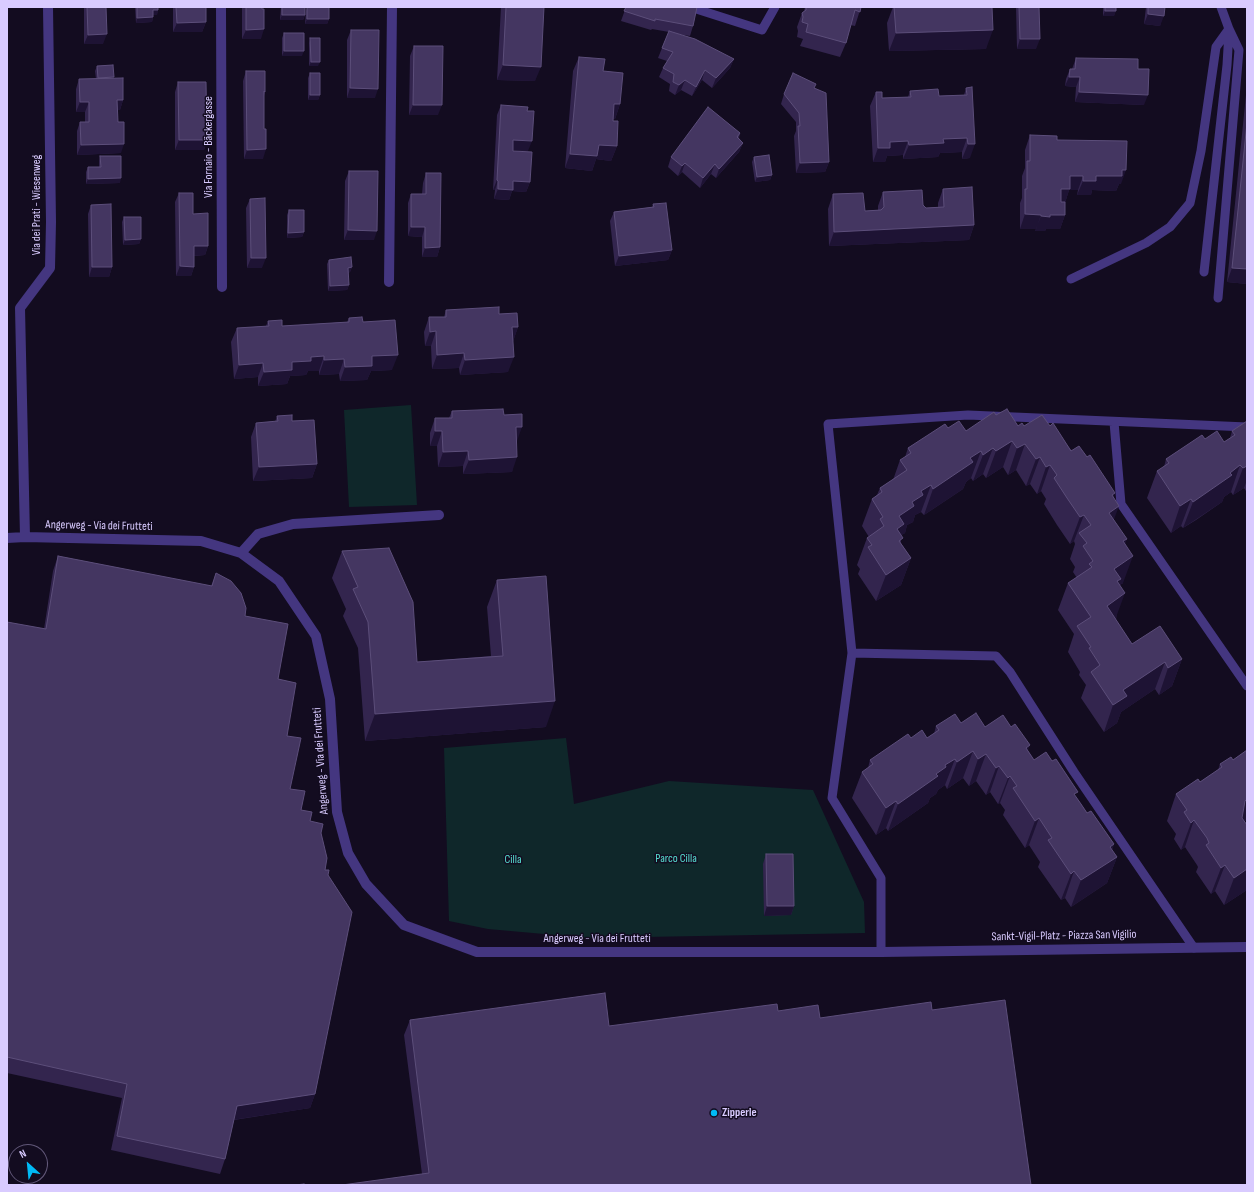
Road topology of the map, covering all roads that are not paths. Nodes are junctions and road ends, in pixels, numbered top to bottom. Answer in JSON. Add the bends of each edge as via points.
{"nodes":[{"id":1,"x":48,"y":7,"type":"edge"},
{"id":2,"x":221,"y":7,"type":"edge"},
{"id":3,"x":392,"y":7,"type":"edge"},
{"id":4,"x":690,"y":7,"type":"edge"},
{"id":5,"x":775,"y":7,"type":"edge"},
{"id":6,"x":1221,"y":7,"type":"edge"},
{"id":7,"x":1229,"y":30,"type":"junction"},
{"id":8,"x":1204,"y":272,"type":"dead end"},
{"id":9,"x":1071,"y":279,"type":"dead end"},
{"id":10,"x":389,"y":282,"type":"dead end"},
{"id":11,"x":222,"y":287,"type":"dead end"},
{"id":12,"x":1218,"y":298,"type":"dead end"},
{"id":13,"x":1114,"y":422,"type":"junction"},
{"id":14,"x":1247,"y":427,"type":"edge"},
{"id":15,"x":439,"y":515,"type":"dead end"},
{"id":16,"x":7,"y":538,"type":"edge"},
{"id":17,"x":25,"y":538,"type":"junction"},
{"id":18,"x":241,"y":553,"type":"junction"},
{"id":19,"x":852,"y":654,"type":"junction"},
{"id":20,"x":1247,"y":686,"type":"edge"},
{"id":21,"x":1247,"y":947,"type":"edge"},
{"id":22,"x":1194,"y":948,"type":"junction"},
{"id":23,"x":880,"y":952,"type":"junction"}],
"edges":[{"from":1,"to":17,"type":"street","name":"Via dei Prati - Wiesenweg","via":[[50,268],[20,308]]},
{"from":2,"to":11,"type":"street","name":"Via Fornaio - Bäckergasse"},
{"from":3,"to":10,"type":"street"},
{"from":4,"to":5,"type":"lane","via":[[762,30]]},
{"from":6,"to":7,"type":"lane"},
{"from":7,"to":8,"type":"lane"},
{"from":7,"to":9,"type":"lane","via":[[1216,47],[1201,151],[1190,203],[1170,227],[1146,243]]},
{"from":7,"to":12,"type":"lane","via":[[1239,50]]},
{"from":13,"to":14,"type":"lane"},
{"from":13,"to":19,"type":"lane","via":[[968,416],[828,424]]},
{"from":13,"to":20,"type":"lane","via":[[1121,504]]},
{"from":15,"to":18,"type":"street","via":[[293,524],[258,534]]},
{"from":16,"to":17,"type":"street","name":"Angerweg - Via dei Frutteti"},
{"from":17,"to":18,"type":"street","name":"Angerweg - Via dei Frutteti","via":[[202,541]]},
{"from":18,"to":23,"type":"street","name":"Angerweg - Via dei Frutteti","via":[[279,581],[316,636],[330,699],[337,812],[348,853],[366,884],[404,925],[477,952]]},
{"from":19,"to":22,"type":"lane","via":[[996,656],[1010,672],[1074,772]]},
{"from":19,"to":23,"type":"lane","via":[[832,798],[881,878]]},
{"from":21,"to":22,"type":"street","name":"Sankt-Vigil-Platz - Piazza San Vigilio"},
{"from":22,"to":23,"type":"street","name":"Sankt-Vigil-Platz - Piazza San Vigilio"}]}
